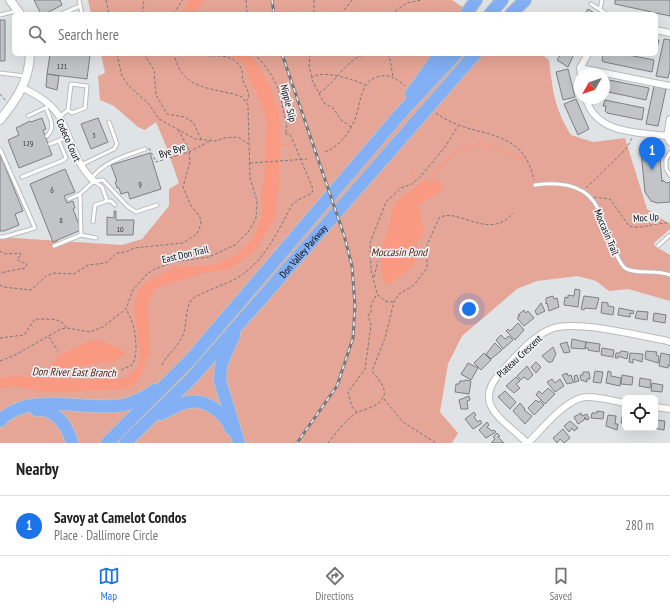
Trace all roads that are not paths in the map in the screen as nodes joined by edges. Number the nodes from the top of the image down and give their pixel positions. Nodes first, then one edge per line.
1 (79, 0) edge
2 (476, 0) edge
3 (502, 0) edge
4 (525, 0) edge
5 (602, 0) edge
6 (12, 1) edge
7 (591, 4) dead end
8 (80, 6) junction
9 (600, 8) junction
10 (0, 11) edge
11 (19, 12) edge
12 (66, 12) edge
13 (82, 12) edge
14 (467, 12) edge
15 (492, 12) edge
16 (514, 12) edge
17 (605, 12) edge
18 (12, 13) edge
19 (2, 15) edge
20 (658, 30) edge
21 (670, 33) edge
22 (30, 56) edge
23 (439, 56) edge
24 (454, 56) edge
25 (473, 56) edge
26 (587, 56) edge
27 (581, 68) edge
28 (0, 73) edge
29 (610, 76) edge
30 (27, 77) junction
31 (670, 86) edge
32 (23, 88) junction
33 (589, 104) edge
34 (48, 107) junction
35 (68, 110) junction
36 (401, 113) junction
37 (28, 116) dead end
38 (59, 117) junction
39 (670, 119) edge
40 (0, 120) edge
41 (109, 122) dead end
42 (47, 136) dead end
43 (68, 137) junction
44 (668, 139) edge
45 (59, 141) junction
46 (50, 144) dead end
47 (0, 149) edge
48 (146, 149) road end
49 (670, 153) edge
50 (80, 165) junction
51 (670, 175) edge
52 (22, 177) dead end
53 (92, 180) junction
54 (535, 185) road end
55 (80, 194) junction
56 (69, 199) dead end
57 (107, 201) junction
58 (115, 205) dead end
59 (157, 205) dead end
60 (93, 222) dead end
61 (81, 235) junction
62 (670, 235) edge
63 (0, 237) edge
64 (96, 238) dead end
65 (54, 246) dead end
66 (658, 246) dead end
67 (670, 275) edge
68 (239, 325) junction
69 (670, 342) edge
70 (171, 379) junction
71 (622, 402) edge
72 (658, 407) edge
73 (670, 409) edge
74 (0, 421) edge
75 (148, 422) junction
76 (0, 427) edge
77 (72, 443) edge
78 (107, 443) edge
79 (126, 443) edge
80 (234, 443) edge
81 (238, 443) edge
82 (528, 443) edge

1 - 8 lane
2 - 14 highway
3 - 15 highway
4 - 16 highway
5 - 9 lane
6 - 11 street
7 - 9 lane
8 - 12 lane
8 - 13 lane
9 - 17 lane
10 - 19 lane
18 - 19 lane
20 - 21 street
22 - 30 street
23 - 36 highway
24 - 36 highway, Don Valley Parkway
25 - 68 highway, Don Valley Parkway
26 - 27 street
28 - 30 lane
29 - 31 street
30 - 32 street
32 - 34 street, Codeco Court
32 - 40 street
33 - 44 street
34 - 37 lane
34 - 38 street, Codeco Court
34 - 42 lane
35 - 35 lane
35 - 38 lane
36 - 70 highway, Don Valley Parkway
38 - 43 street, Codeco Court
39 - 44 street
41 - 50 lane
43 - 45 lane
43 - 50 street, Codeco Court
45 - 46 lane
45 - 52 lane
47 - 63 lane
48 - 53 lane
49 - 51 lane
50 - 53 street, Codeco Court
53 - 55 lane
53 - 57 lane
53 - 59 lane
54 - 67 lane, Moccasin Trail
55 - 56 lane
55 - 61 lane
57 - 58 lane
57 - 60 lane
61 - 64 lane
61 - 65 lane
62 - 66 lane
68 - 75 highway, Don Valley Parkway
68 - 81 highway
69 - 82 street, Plateau Crescent
70 - 74 highway
70 - 78 highway, Don Valley Parkway
71 - 82 street, Plateau Crescent
72 - 73 street
75 - 79 highway, Don Valley Parkway
75 - 80 highway
76 - 77 highway

